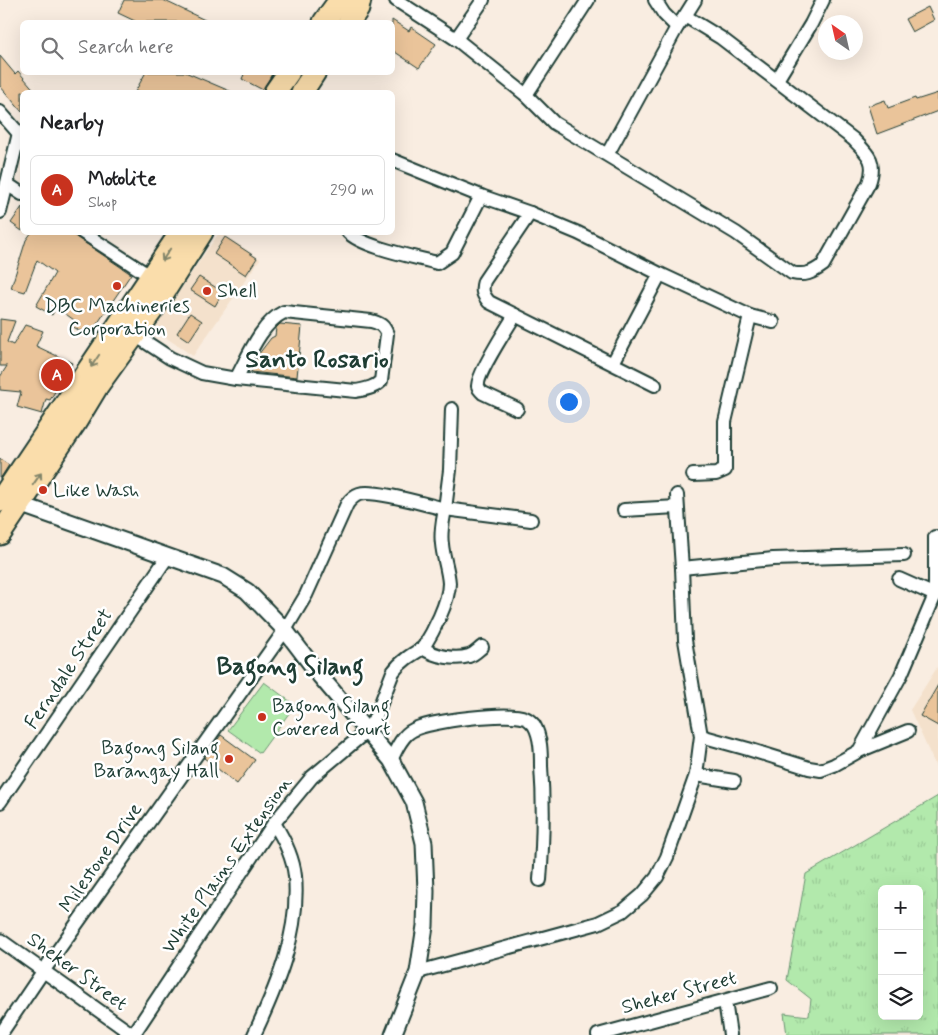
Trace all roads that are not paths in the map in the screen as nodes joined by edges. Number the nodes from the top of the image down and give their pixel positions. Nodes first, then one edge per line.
1 (342, 0) edge
2 (360, 0) edge
3 (396, 0) edge
4 (484, 0) edge
5 (588, 0) edge
6 (655, 0) edge
7 (695, 0) edge
8 (823, 0) edge
9 (325, 20) edge
10 (350, 20) edge
11 (681, 21) junction
12 (456, 39) junction
13 (287, 75) edge
14 (313, 75) edge
15 (776, 80) junction
16 (276, 90) edge
17 (303, 90) edge
18 (526, 95) junction
19 (0, 112) edge
20 (20, 134) edge
21 (20, 138) edge
22 (607, 155) junction
23 (395, 161) edge
24 (7, 184) junction
25 (20, 193) edge
26 (481, 196) junction
27 (0, 212) edge
28 (530, 213) junction
29 (87, 235) edge
30 (180, 235) edge
31 (199, 235) edge
32 (350, 235) edge
33 (660, 274) junction
34 (159, 282) junction
35 (515, 315) junction
36 (750, 316) junction
37 (772, 322) dead end
38 (135, 335) junction
39 (613, 363) junction
40 (236, 379) junction
41 (655, 385) dead end
42 (452, 408) dead end
43 (518, 409) dead end
44 (693, 475) dead end
45 (5, 499) edge
46 (445, 509) junction
47 (624, 510) dead end
48 (531, 520) dead end
49 (0, 534) edge
50 (935, 537) dead end
51 (904, 555) dead end
52 (168, 556) junction
53 (682, 568) junction
54 (899, 579) dead end
55 (937, 595) edge
56 (286, 630) junction
57 (482, 647) dead end
58 (423, 648) junction
59 (367, 731) junction
60 (908, 731) dead end
61 (701, 736) junction
62 (859, 751) junction
63 (391, 760) junction
64 (696, 775) junction
65 (734, 781) dead end
66 (0, 802) edge
67 (274, 823) junction
68 (540, 880) dead end
69 (0, 940) edge
70 (44, 970) junction
71 (418, 972) junction
72 (771, 988) dead end
73 (725, 1001) junction
74 (0, 1035) edge
75 (133, 1035) edge
76 (254, 1035) edge
77 (393, 1035) edge
78 (598, 1035) edge
79 (730, 1035) edge

1 - 9 highway
2 - 10 highway
3 - 12 street
4 - 12 street
5 - 18 street
6 - 11 street
7 - 11 street
8 - 15 street
11 - 15 street
11 - 22 street
12 - 18 street
13 - 16 highway
14 - 17 highway
15 - 22 street
18 - 22 street
19 - 20 street
21 - 24 street
23 - 26 street
24 - 25 street
24 - 27 street
26 - 28 street
26 - 32 street
28 - 33 street
28 - 35 street
29 - 34 street
30 -> 34 highway
31 - 34 highway
33 - 36 street
33 - 39 street
34 - 38 highway
34 -> 45 highway
35 - 39 street
35 - 43 street
36 - 37 street
36 - 44 street
38 - 40 street
45 -> 38 highway
39 - 41 street
40 - 40 street
42 - 46 street
45 - 49 highway
45 - 52 street
46 - 48 street
46 - 56 street, Milestone Drive
46 - 58 street
47 - 53 street
50 - 55 street
51 - 53 street
52 - 56 street
52 - 66 street, Ferndale Street
53 - 61 street
54 - 55 street
55 - 62 street
56 - 59 street
56 - 70 street, Milestone Drive
57 - 58 street
58 - 59 street
59 - 63 street
59 - 67 street, White Plains Extension
60 - 62 street
61 - 62 street
61 - 64 street
63 - 68 street
63 - 71 street
64 - 65 street
64 - 71 street
67 - 75 street, White Plains Extension
67 - 76 street
69 - 70 street, Sheker Street
70 - 74 street, Milestone Drive
70 - 75 street, Sheker Street
71 - 77 street
72 - 73 street, Sheker Street
73 - 78 street, Sheker Street
73 - 79 street

